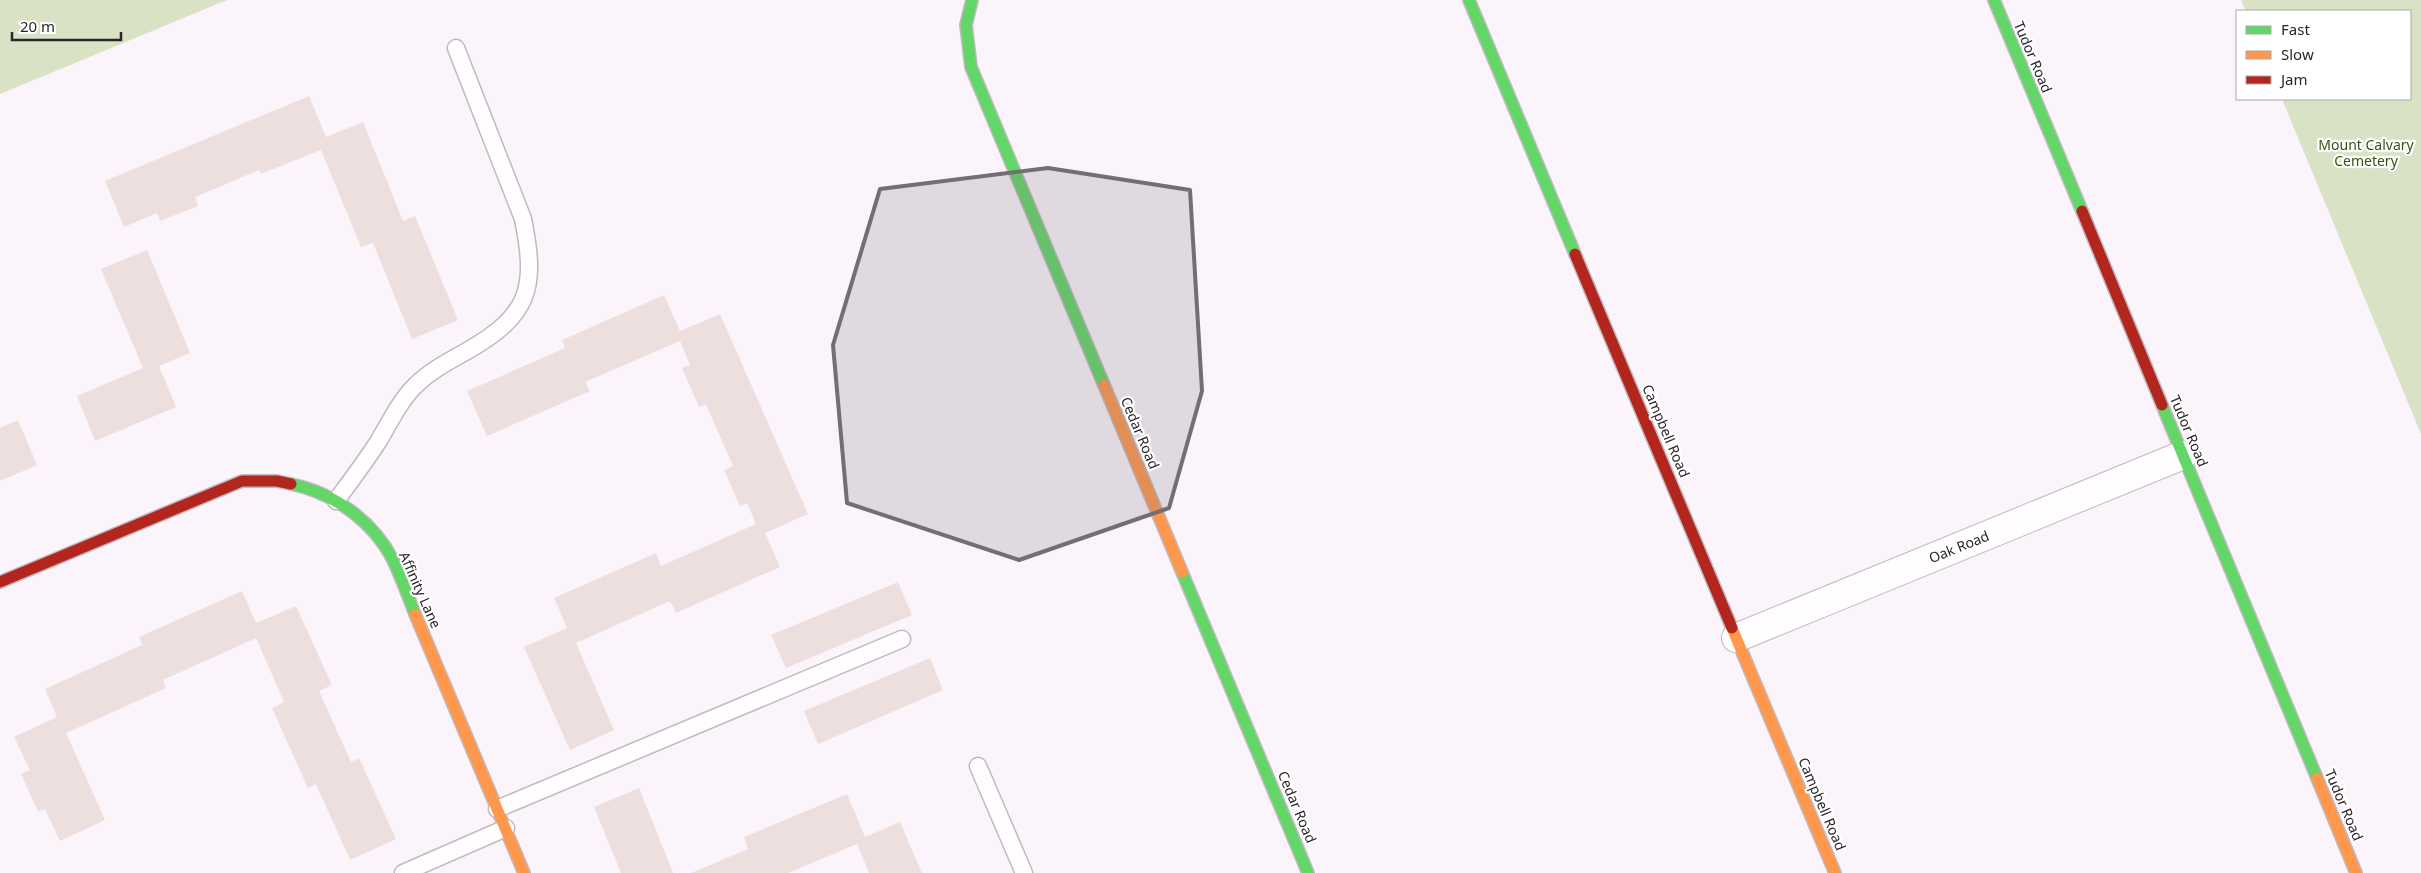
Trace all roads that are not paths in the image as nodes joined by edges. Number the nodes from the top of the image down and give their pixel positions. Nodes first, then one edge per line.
1 (972, 0) edge
2 (1469, 0) edge
3 (1994, 0) edge
4 (456, 48) dead end
5 (2183, 455) junction
6 (336, 501) junction
7 (0, 582) edge
8 (1736, 638) junction
9 (902, 639) dead end
10 (978, 766) dead end
11 (497, 809) junction
12 (506, 828) junction
13 (403, 873) edge
14 (524, 873) edge
15 (1024, 873) edge
16 (1308, 873) edge
17 (1835, 873) edge
18 (2356, 873) edge

1 - 16 street, Cedar Road
2 - 8 street, Campbell Road
3 - 5 street, Tudor Road
4 - 6 lane
5 - 8 street, Oak Road
5 - 18 street, Tudor Road
6 - 7 street, Affinity Lane
6 - 11 street, Affinity Lane
8 - 17 street, Campbell Road
9 - 11 lane
10 - 15 lane
11 - 12 street, Affinity Lane
12 - 13 lane
12 - 14 street, Affinity Lane

